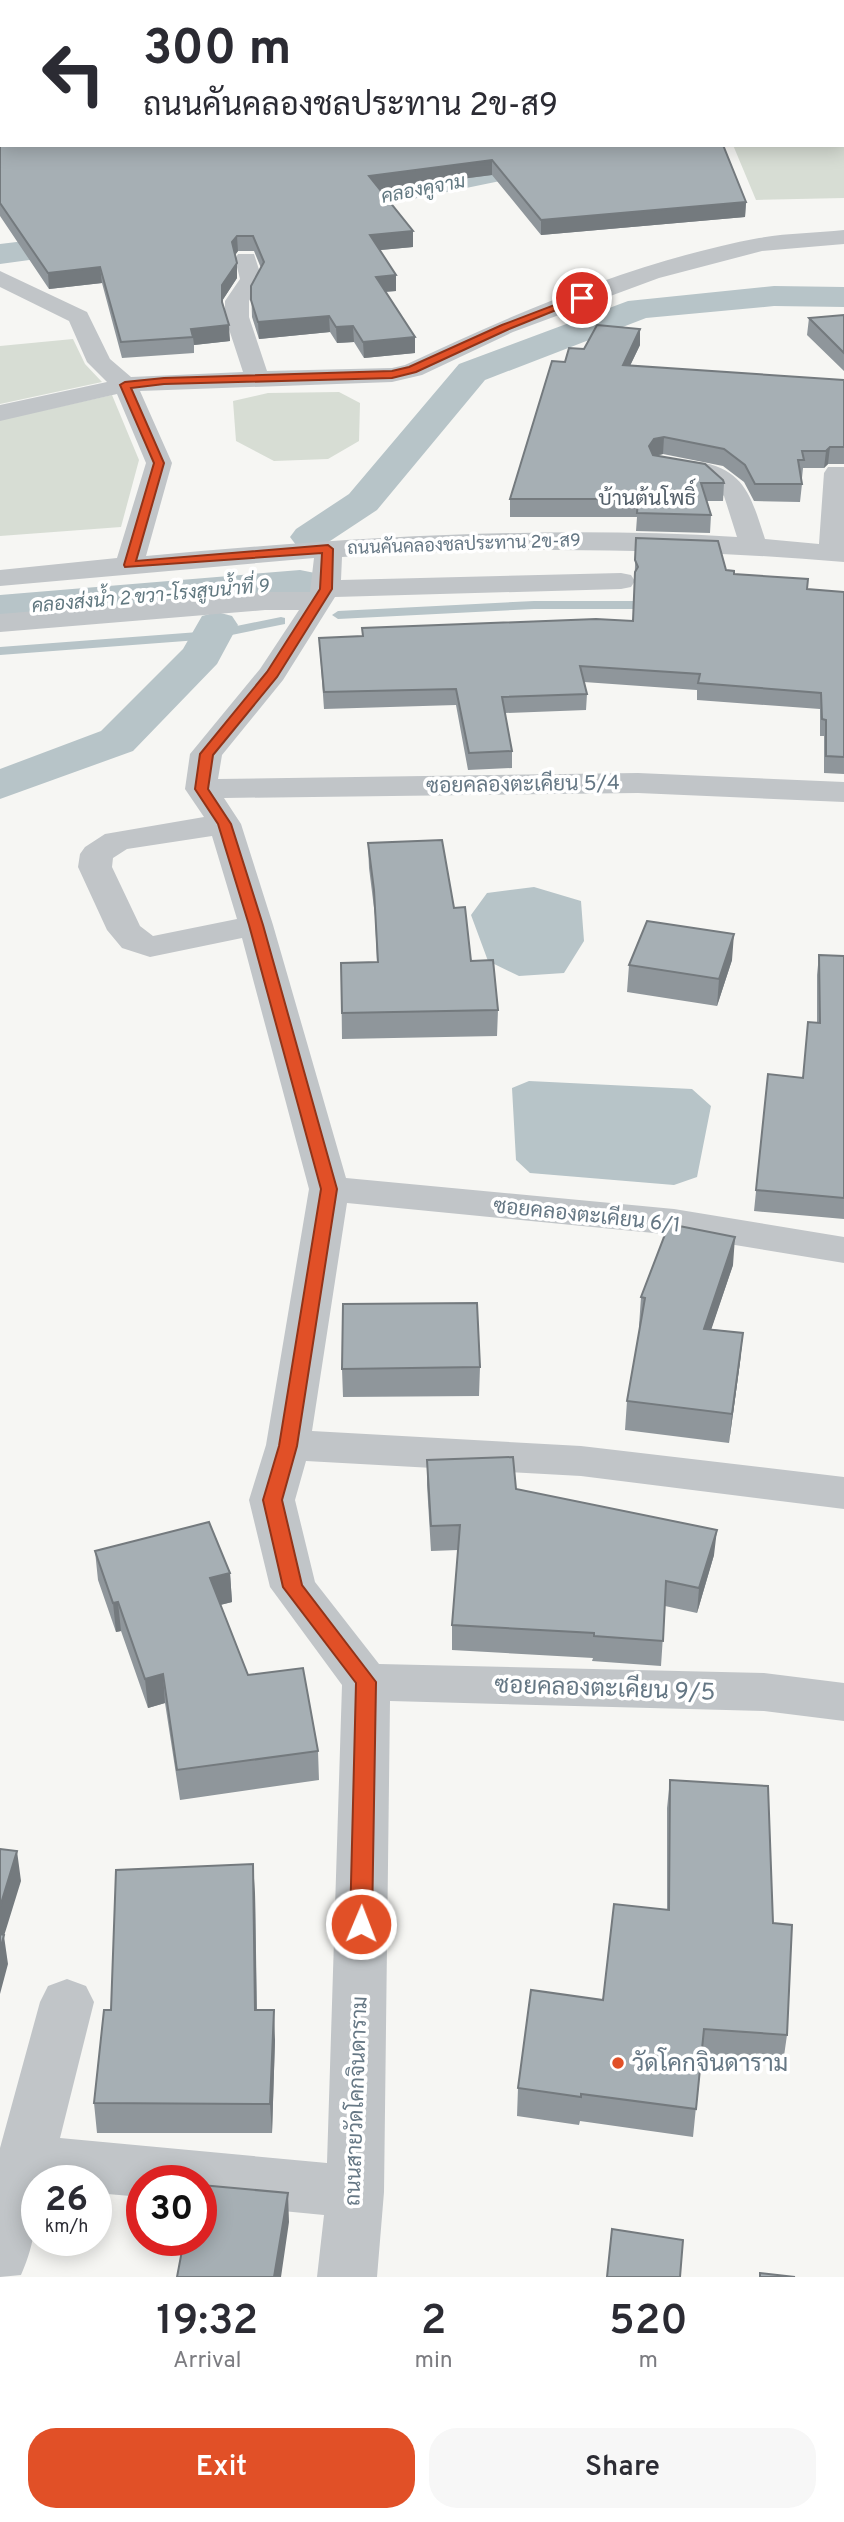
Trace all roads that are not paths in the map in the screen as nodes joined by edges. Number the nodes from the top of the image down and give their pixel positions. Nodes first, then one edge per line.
1 (844, 237) edge
2 (246, 259) dead end
3 (0, 278) edge
4 (257, 377) junction
5 (125, 385) junction
6 (0, 413) edge
7 (663, 465) edge
8 (837, 473) dead end
9 (753, 546) junction
10 (328, 549) junction
11 (838, 553) edge
12 (129, 565) junction
13 (0, 578) edge
14 (621, 581) dead end
15 (322, 595) junction
16 (0, 623) edge
17 (201, 789) junction
18 (844, 792) edge
19 (225, 824) junction
20 (256, 925) junction
21 (329, 1189) junction
22 (844, 1250) edge
23 (288, 1446) junction
24 (844, 1493) edge
25 (366, 1682) junction
26 (844, 1702) edge
27 (67, 2002) dead end
28 (25, 2160) junction
29 (355, 2192) junction
30 (0, 2256) edge
31 (347, 2277) edge

1 - 4 street
2 - 4 street
3 - 5 street
4 - 5 street
5 - 6 street
5 - 12 street
7 - 9 street
8 - 11 street
9 - 10 street, ถนนคันคลองชลประทาน 2ข-ส9
9 - 11 street, ถนนคันคลองชลประทาน 2ข-ส9
10 - 12 street, ถนนคันคลองชลประทาน 2ข-ส9
10 - 15 street
12 - 13 street, ถนนคันคลองชลประทาน 2ข-ส9
14 - 15 street
15 - 16 street
15 - 17 street
17 - 18 street, ซอยคลองตะเคียน 5/4
17 - 19 street
19 - 20 street
19 - 20 street
20 - 21 street
21 - 22 street, ซอยคลองตะเคียน 6/1
21 - 23 street
23 - 24 street
23 - 25 street
25 - 26 street, ซอยคลองตะเคียน 9/5
25 - 29 street, ถนนสายวัดโคกจินดาราม
27 - 28 street
28 - 29 street
28 - 30 street
29 - 31 street, ถนนสายวัดโคกจินดาราม

